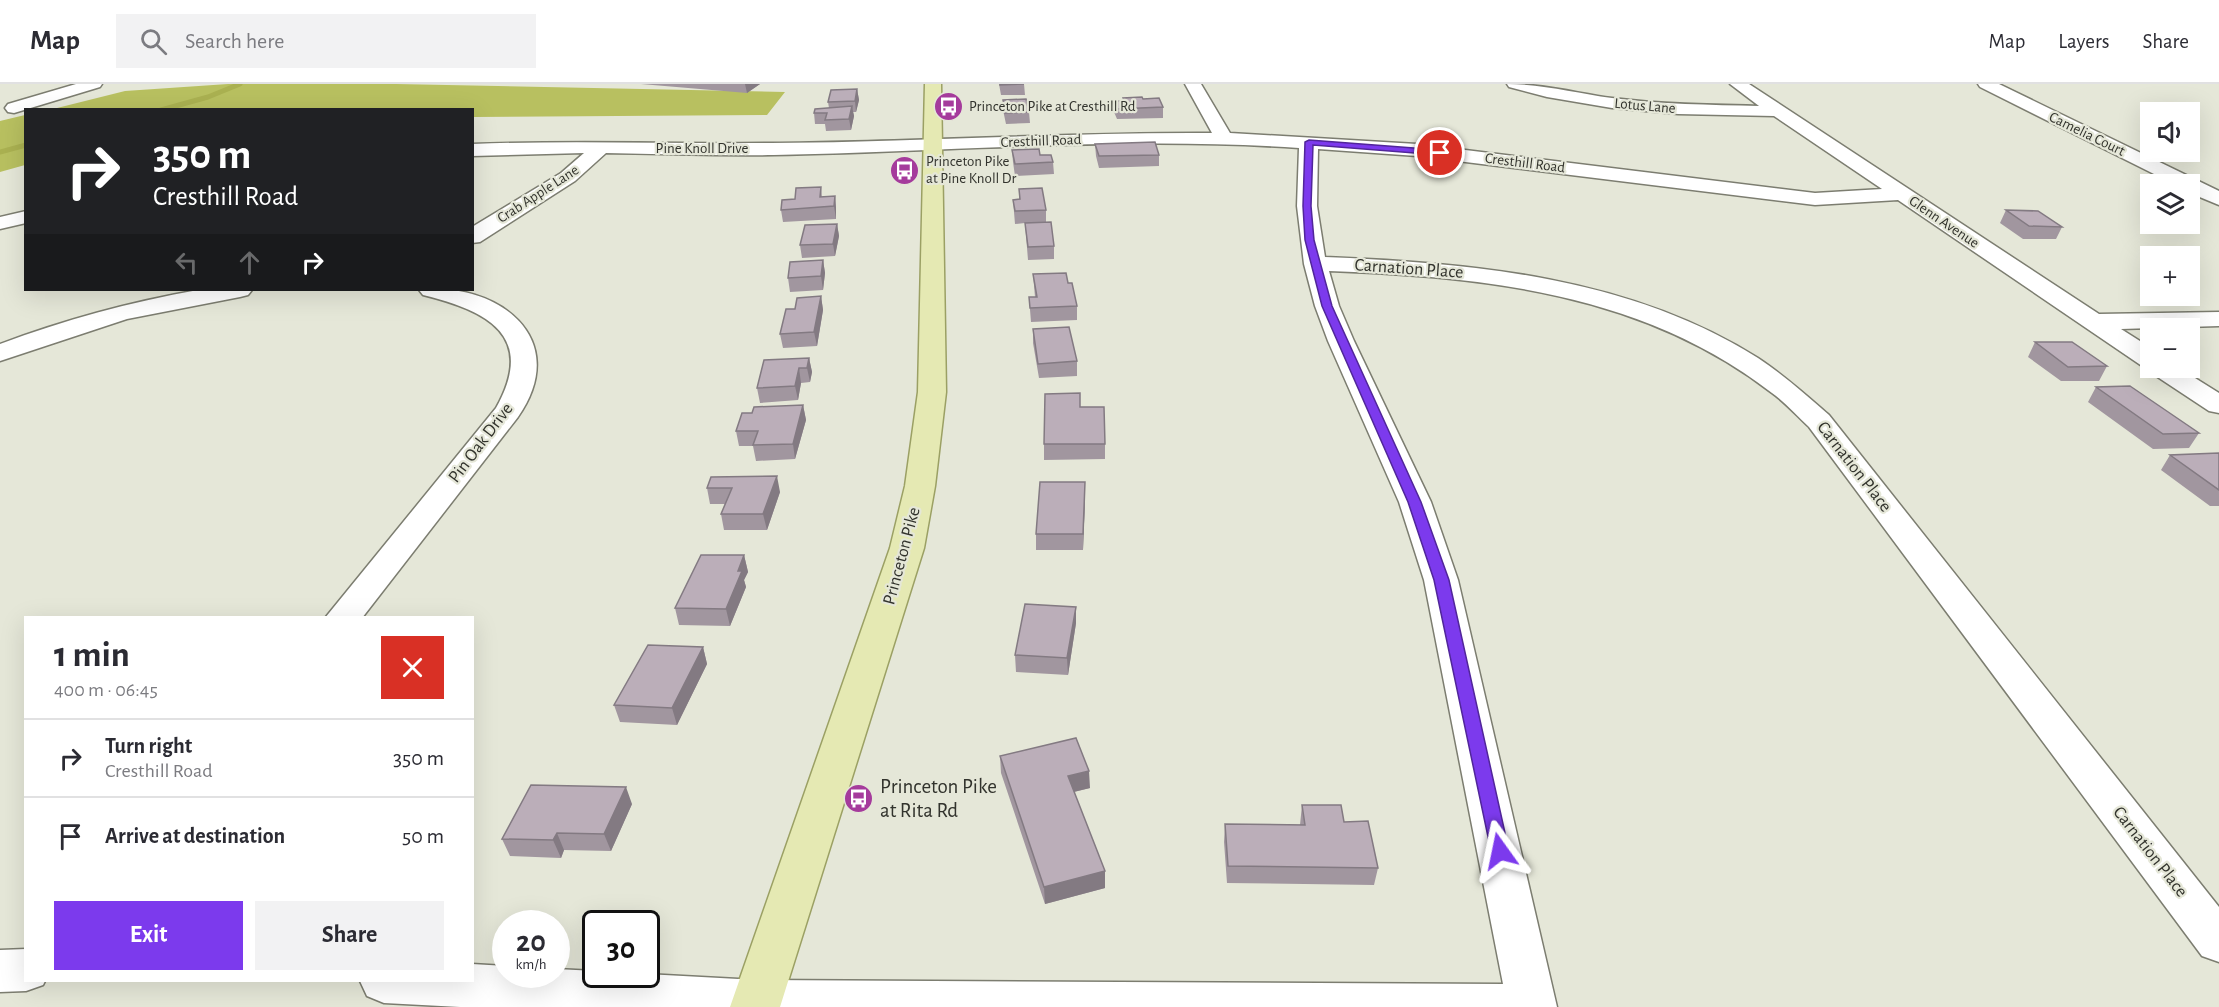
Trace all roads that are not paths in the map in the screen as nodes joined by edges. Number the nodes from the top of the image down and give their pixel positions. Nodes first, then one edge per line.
1 (94, 84) edge
2 (933, 84) edge
3 (1193, 84) edge
4 (1515, 84) edge
5 (1738, 84) edge
6 (1986, 84) edge
7 (13, 110) edge
8 (1777, 111) junction
9 (1224, 139) junction
10 (1309, 142) junction
11 (932, 145) junction
12 (601, 148) junction
13 (474, 150) edge
14 (2168, 174) edge
15 (2200, 190) edge
16 (1902, 194) junction
17 (2219, 199) edge
18 (24, 217) edge
19 (0, 223) edge
20 (474, 236) edge
21 (1314, 264) junction
22 (235, 291) edge
23 (435, 291) edge
24 (2219, 319) edge
25 (2094, 322) junction
26 (0, 353) edge
27 (2140, 353) edge
28 (2177, 378) edge
29 (2219, 405) edge
30 (345, 616) edge
31 (2219, 942) edge
32 (24, 970) edge
33 (0, 971) edge
34 (400, 982) edge
35 (756, 1005) edge
36 (1532, 1007) edge

1 - 7 street
2 - 11 main road, Princeton Pike
3 - 9 street
4 - 8 street, Lotus Lane
5 - 8 street, Glenn Avenue
6 - 14 street, Camelia Court
8 - 16 street, Glenn Avenue
9 - 10 street, Cresthill Road
9 - 11 street, Cresthill Road
10 - 16 street, Cresthill Road
10 - 21 street
11 - 12 street, Pine Knoll Drive
11 - 35 main road, Princeton Pike
12 - 13 street, Pine Knoll Drive
12 - 20 street, Crab Apple Lane
15 - 17 street, Camelia Court
16 - 25 street, Glenn Avenue
18 - 19 street
21 - 31 street, Carnation Place
21 - 36 street
22 - 26 street
23 - 30 street, Pin Oak Drive
24 - 25 street
25 - 27 street, Glenn Avenue
28 - 29 street
32 - 33 street
34 - 35 street
35 - 36 street

